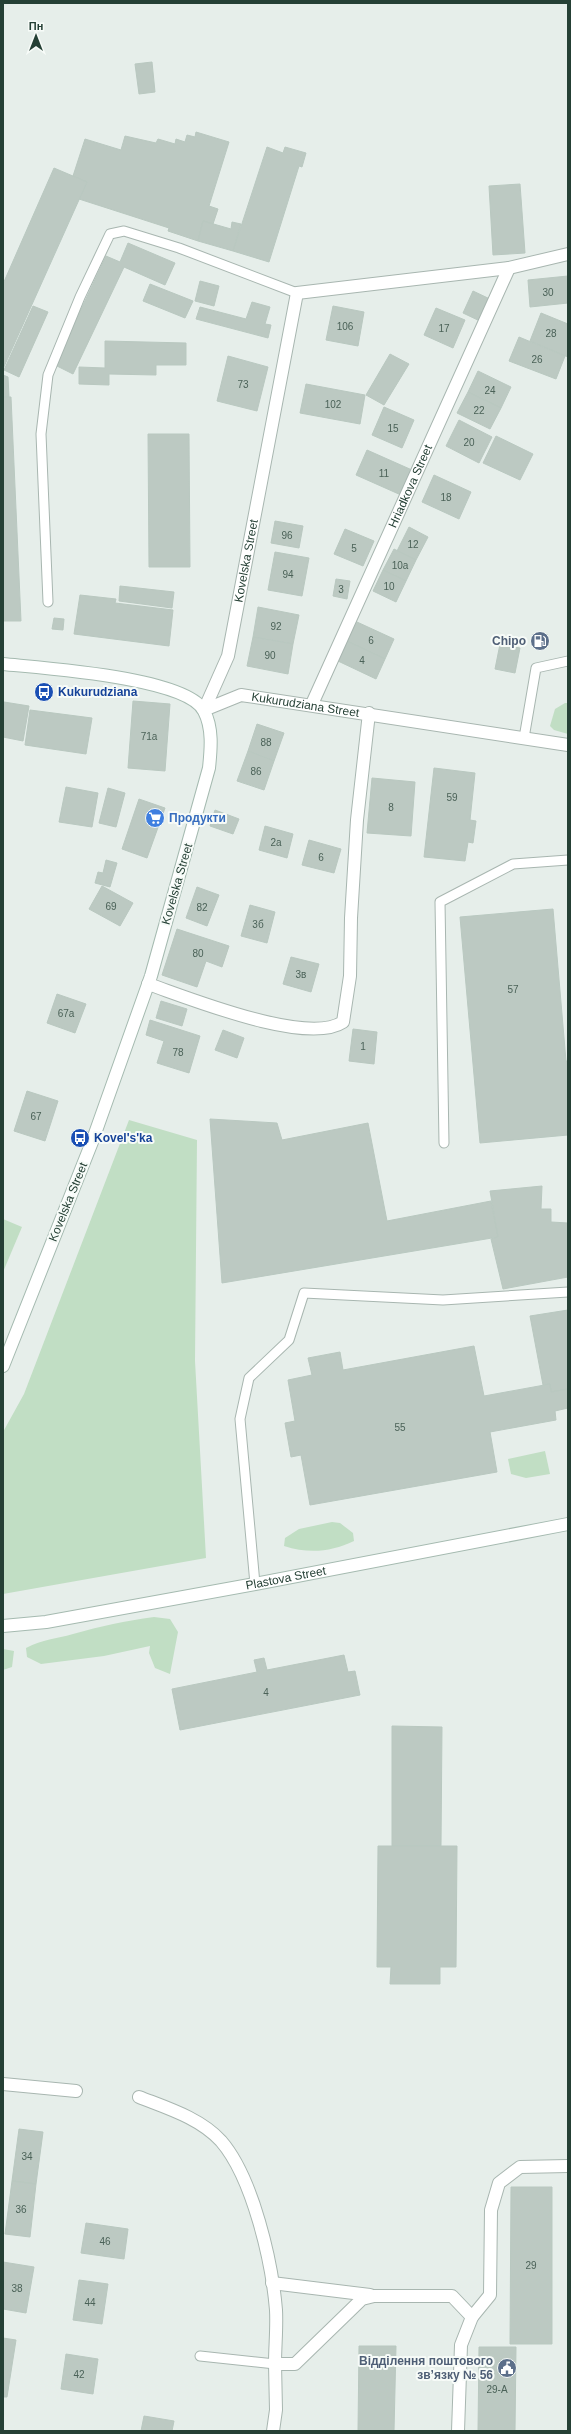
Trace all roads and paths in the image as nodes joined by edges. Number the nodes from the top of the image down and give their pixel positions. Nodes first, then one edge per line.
1 (568, 254) edge
2 (509, 268) junction
3 (297, 292) junction
4 (48, 602) dead end
5 (568, 661) edge
6 (3, 664) edge
7 (312, 704) junction
8 (204, 710) junction
9 (368, 713) junction
10 (524, 738) junction
11 (568, 744) edge
12 (568, 860) edge
13 (148, 984) junction
14 (444, 1143) dead end
15 (568, 1292) edge
16 (3, 1366) edge
17 (568, 1524) edge
18 (255, 1584) junction
19 (3, 1626) edge
20 (3, 2084) edge
21 (76, 2091) dead end
22 (139, 2097) dead end
23 (568, 2166) edge
24 (272, 2282) junction
25 (374, 2296) junction
26 (472, 2317) junction
27 (200, 2356) dead end
28 (274, 2364) junction
29 (273, 2431) edge
30 (458, 2431) edge

1 - 2 street
2 - 3 street
2 - 7 street, Hriadkova Street
3 - 4 lane
3 - 8 street, Kovelska Street
5 - 10 lane
6 - 8 street
7 - 8 street, Kukurudziana Street
7 - 9 street, Kukurudziana Street
8 - 13 street, Kovelska Street
9 - 10 street, Kukurudziana Street
9 - 13 street
10 - 11 street, Kukurudziana Street
12 - 14 lane
13 - 16 street, Kovelska Street
15 - 18 lane
17 - 18 street, Plastova Street
18 - 19 street, Plastova Street
20 - 21 street
22 - 24 street
23 - 26 street
24 - 25 street
24 - 28 street
25 - 26 street
25 - 28 street
26 - 30 street
27 - 28 lane
28 - 29 street

